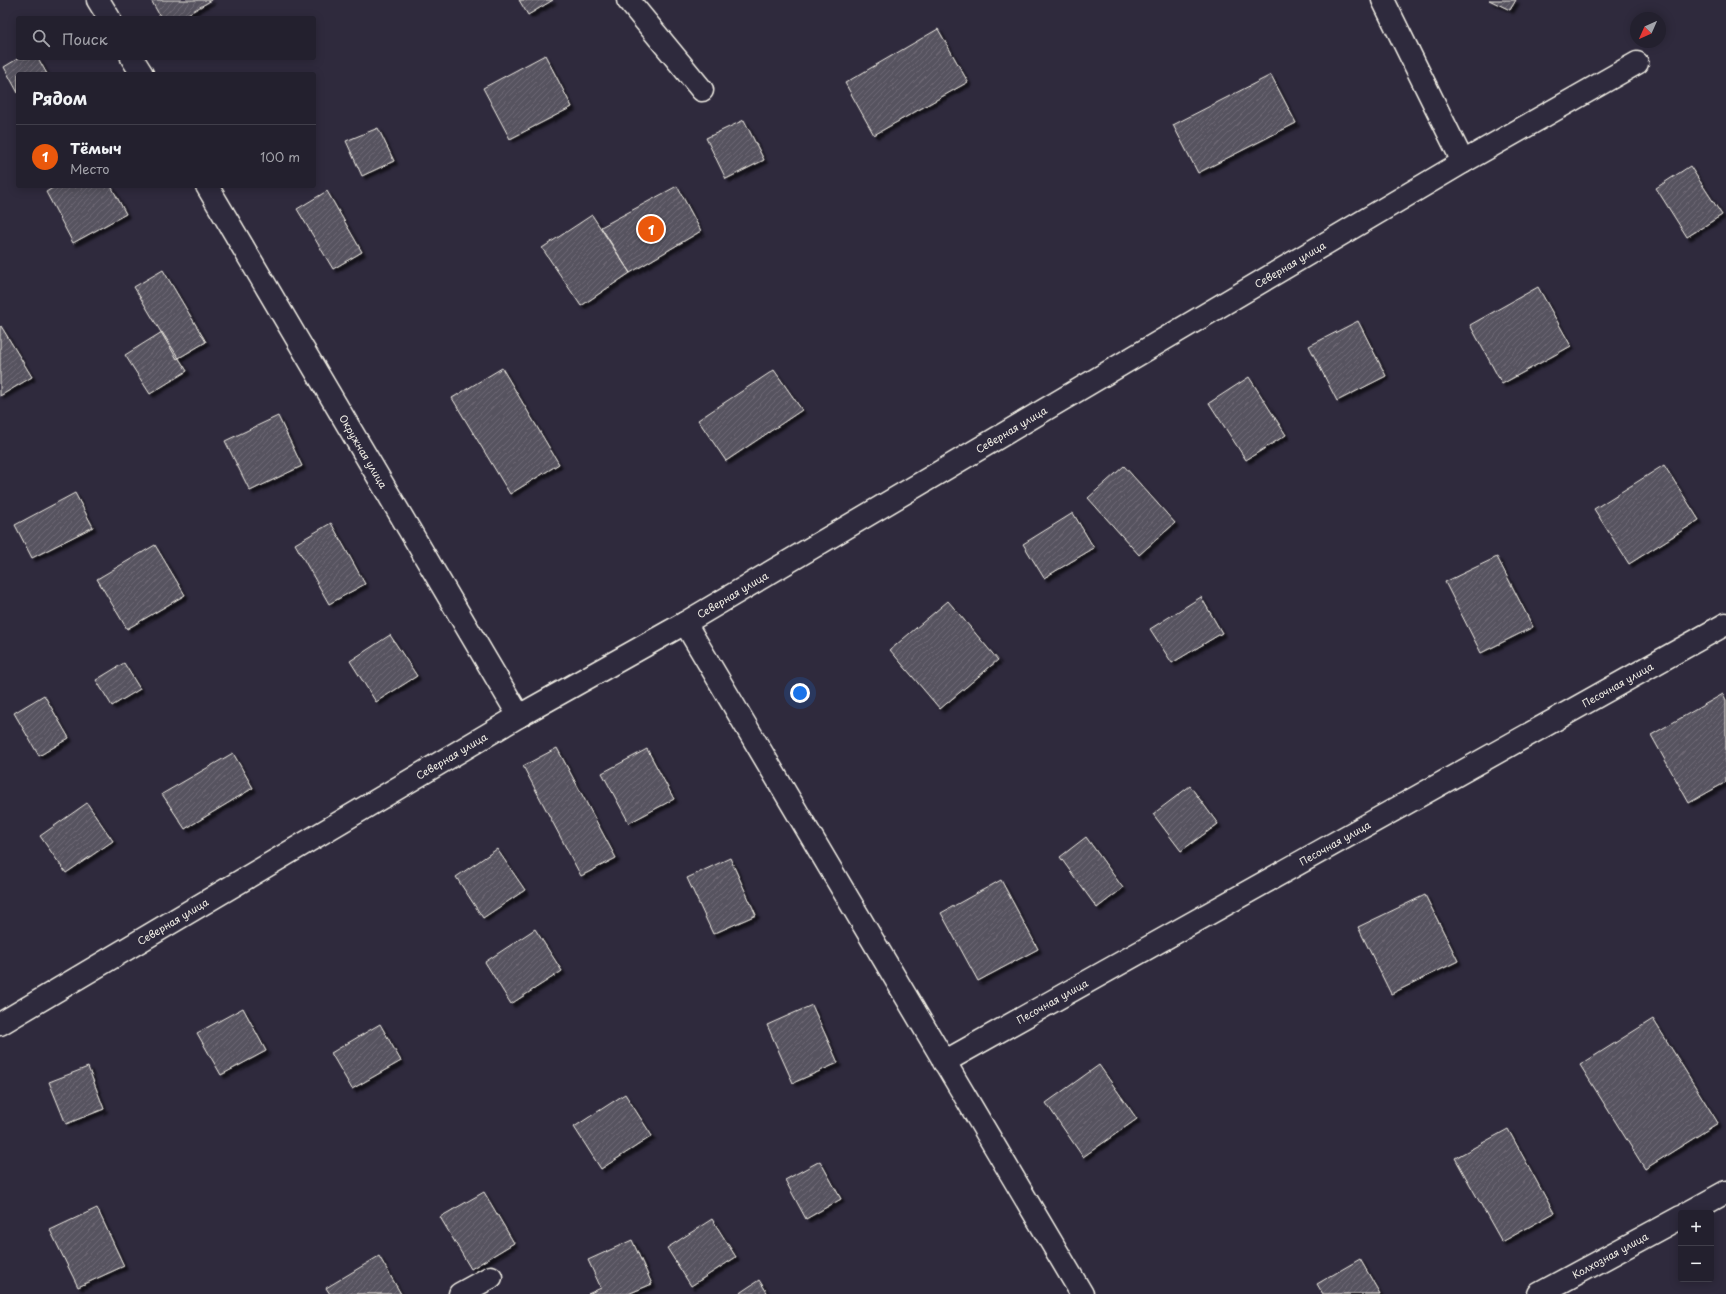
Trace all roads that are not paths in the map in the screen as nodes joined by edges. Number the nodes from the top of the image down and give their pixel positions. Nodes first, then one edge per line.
1 (98, 0) edge
2 (628, 0) edge
3 (1383, 0) edge
4 (108, 16) edge
5 (133, 60) edge
6 (1637, 63) dead end
7 (141, 72) edge
8 (702, 90) dead end
9 (1464, 162) junction
10 (208, 188) edge
11 (685, 623) junction
12 (1726, 624) edge
13 (519, 716) junction
14 (0, 1024) edge
15 (944, 1062) junction
16 (1726, 1192) edge
17 (1693, 1210) edge
18 (1678, 1219) edge
19 (491, 1277) dead end
20 (460, 1294) edge
21 (1082, 1294) edge
22 (1539, 1294) edge

1 - 4 street
2 - 8 street
3 - 9 street
5 - 7 street
6 - 9 street, Северная улица
9 - 11 street, Северная улица
10 - 13 street, Окружная улица
11 - 13 street, Северная улица
11 - 15 street
12 - 15 street, Песочная улица
13 - 14 street, Северная улица
15 - 21 street
16 - 17 street
18 - 22 street, Колхозная улица
19 - 20 street

